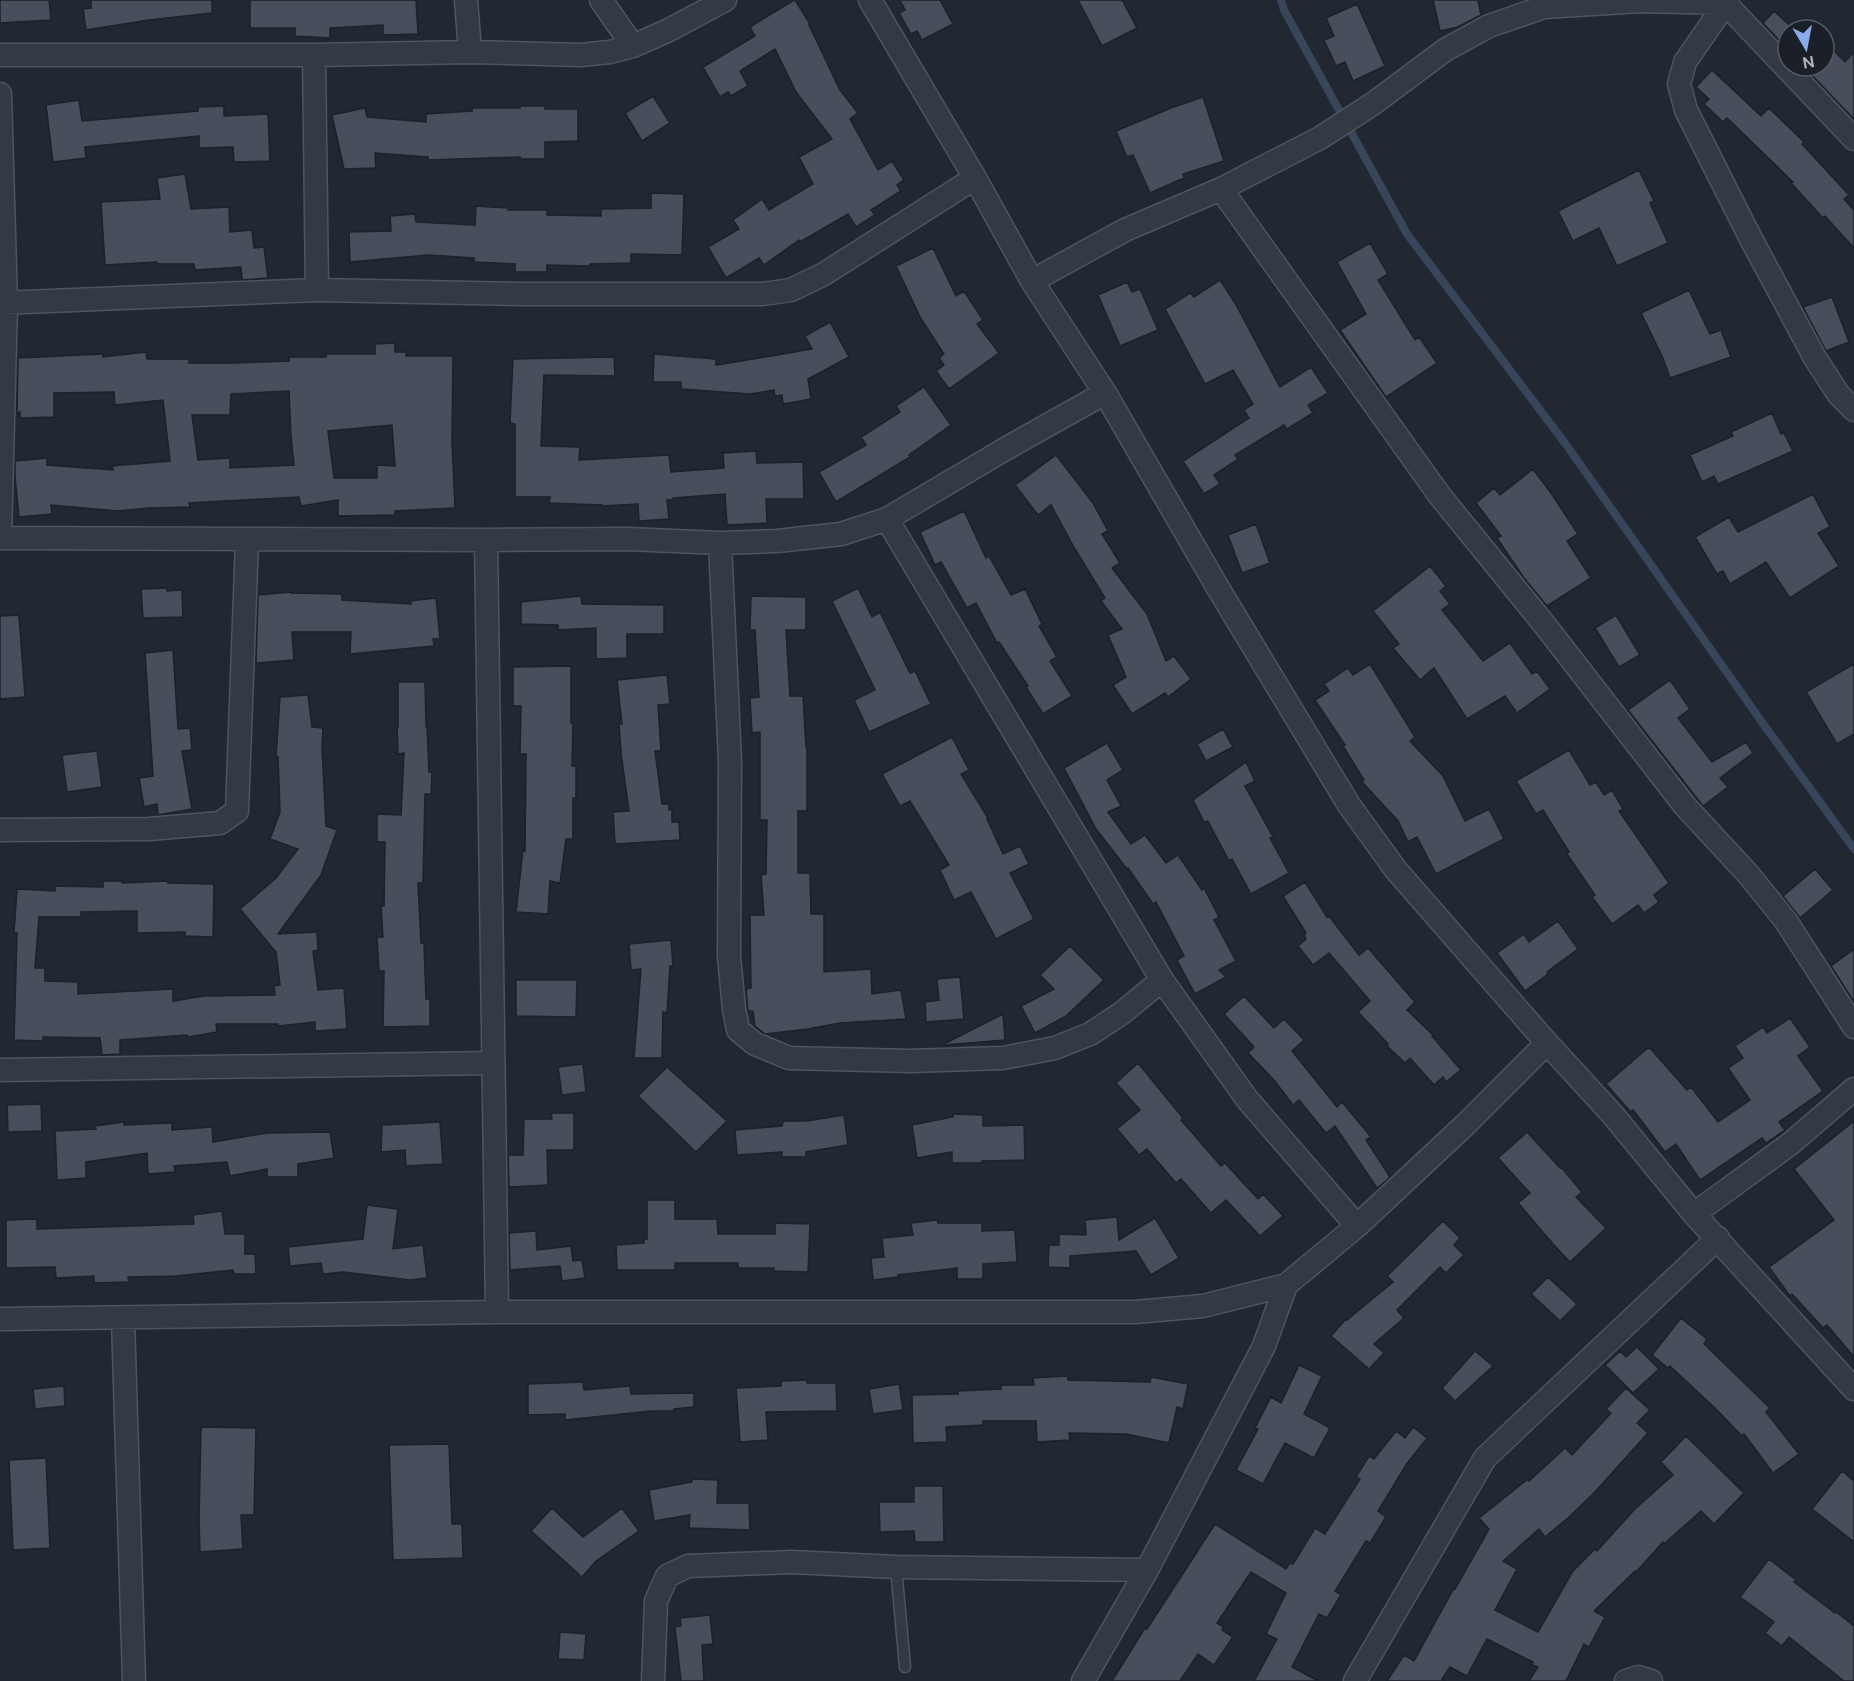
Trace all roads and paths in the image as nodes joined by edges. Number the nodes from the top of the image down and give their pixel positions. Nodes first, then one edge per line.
1 (466, 0) edge
2 (601, 0) edge
3 (725, 0) edge
4 (870, 0) edge
5 (1726, 1) edge
6 (1543, 4) edge
7 (633, 46) junction
8 (470, 52) junction
9 (314, 55) junction
10 (0, 56) edge
11 (0, 94) edge
12 (1854, 139) edge
13 (975, 178) junction
14 (1221, 189) junction
15 (1032, 281) junction
16 (317, 290) junction
17 (3, 303) edge
18 (1105, 393) junction
19 (1854, 410) edge
20 (887, 519) junction
21 (1, 538) edge
22 (247, 540) junction
23 (486, 540) junction
24 (720, 543) junction
25 (0, 830) edge
26 (1162, 980) junction
27 (1854, 1027) edge
28 (1547, 1043) junction
29 (493, 1063) junction
30 (0, 1070) edge
31 (1854, 1089) edge
32 (1694, 1214) junction
33 (1358, 1226) junction
34 (1718, 1238) junction
35 (1286, 1285) junction
36 (497, 1311) junction
37 (0, 1319) edge
38 (123, 1319) junction
39 (1854, 1389) edge
40 (896, 1568) junction
41 (1147, 1570) junction
42 (905, 1667) dead end
43 (134, 1681) edge
44 (652, 1681) edge
45 (1083, 1681) edge
46 (1355, 1681) edge
47 (1626, 1681) edge
48 (1651, 1681) edge

1 - 8 street
2 - 7 street
3 - 7 street
4 - 13 street
5 - 6 street
5 - 12 street
5 - 19 street
6 - 14 street
7 - 8 street
8 - 9 street
9 - 10 street
9 - 16 street
11 - 17 street
13 - 15 street
13 - 16 street
14 - 15 street
14 - 27 street
15 - 18 street
16 - 17 street
17 - 21 street
18 - 20 street
18 - 28 street
20 - 24 street
20 - 26 street
21 - 22 street
22 - 23 street
22 - 25 street
23 - 24 street
23 - 29 street
24 - 26 street
26 - 33 street
28 - 32 street
28 - 33 street
29 - 30 street
29 - 36 street
31 - 32 street
32 - 34 street
33 - 35 street
34 - 39 street
34 - 46 street
35 - 36 street
35 - 41 street
36 - 38 street
37 - 38 street
38 - 43 street
40 - 41 street
40 - 42 lane
40 - 44 street
41 - 45 street
47 - 48 street

